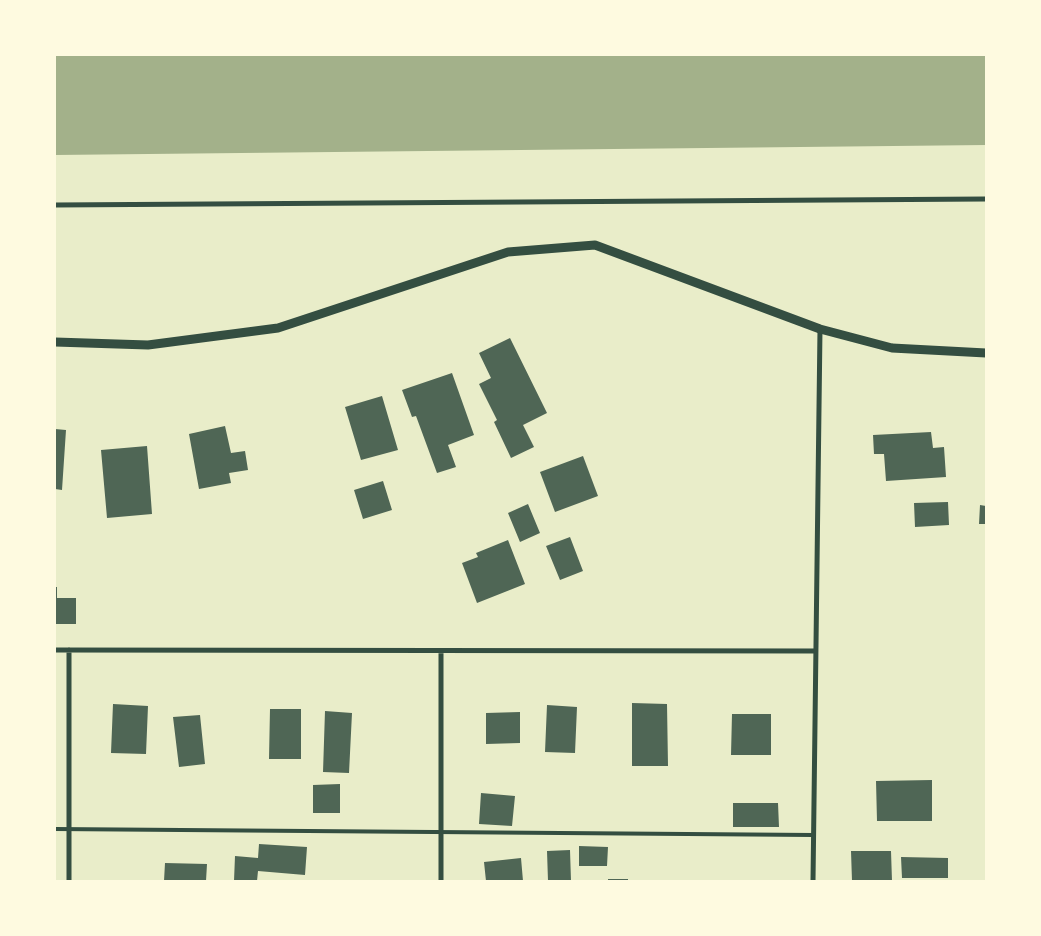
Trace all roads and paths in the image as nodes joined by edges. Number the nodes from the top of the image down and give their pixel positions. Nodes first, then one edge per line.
1 (986, 199) edge
2 (55, 205) edge
3 (820, 329) junction
4 (55, 342) edge
5 (986, 353) edge
6 (55, 650) edge
7 (69, 650) junction
8 (441, 651) junction
9 (815, 651) junction
10 (55, 829) edge
11 (69, 829) junction
12 (441, 830) junction
13 (812, 835) junction
14 (69, 881) edge
15 (441, 881) edge
16 (812, 881) edge

1 - 2 street
3 - 4 street
3 - 5 street
3 - 9 street
6 - 7 street
7 - 8 street
7 - 11 street
8 - 9 street
8 - 12 street
9 - 13 street
10 - 11 lane
11 - 12 lane
11 - 14 street
12 - 13 lane
12 - 15 street
13 - 16 street

